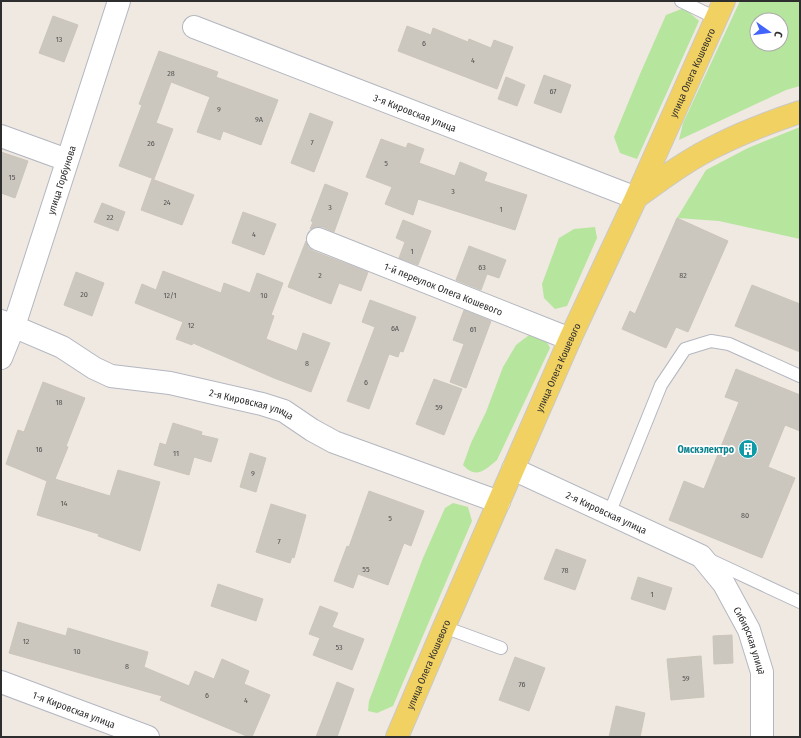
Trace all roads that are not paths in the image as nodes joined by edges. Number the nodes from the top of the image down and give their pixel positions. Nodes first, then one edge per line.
1 (681, 1) edge
2 (112, 3) edge
3 (720, 10) edge
4 (194, 27) dead end
5 (800, 112) edge
6 (1, 136) edge
7 (659, 144) junction
8 (67, 160) junction
9 (683, 165) junction
10 (636, 198) junction
11 (318, 239) dead end
12 (7, 324) edge
13 (570, 339) junction
14 (1, 358) edge
15 (800, 376) edge
16 (513, 469) junction
17 (499, 502) junction
18 (609, 514) junction
19 (701, 556) junction
20 (800, 602) edge
21 (444, 626) junction
22 (501, 648) dead end
23 (1, 682) edge
24 (148, 737) edge
25 (397, 737) edge
26 (762, 737) edge

1 - 3 lane
2 - 8 street, улица Горбунова
3 - 7 main road, улица Олега Кошевого
4 - 10 street, 3-я Кировская улица
5 - 9 main road
6 - 8 street
7 - 9 main road
7 - 10 main road, улица Олега Кошевого
8 - 12 street, улица Горбунова
9 - 10 main road
10 - 13 main road, улица Олега Кошевого
11 - 13 street, 1-й переулок Олега Кошевого
12 - 14 street, улица Горбунова
12 - 17 street, 2-я Кировская улица
13 - 16 main road, улица Олега Кошевого
15 - 18 lane
16 - 17 main road, улица Олега Кошевого
16 - 18 street, 2-я Кировская улица
17 - 21 main road, улица Олега Кошевого
18 - 19 street, 2-я Кировская улица
19 - 20 lane
19 - 26 street, Сибирская улица
21 - 22 lane
21 - 25 main road, улица Олега Кошевого
23 - 24 street, 1-я Кировская улица

